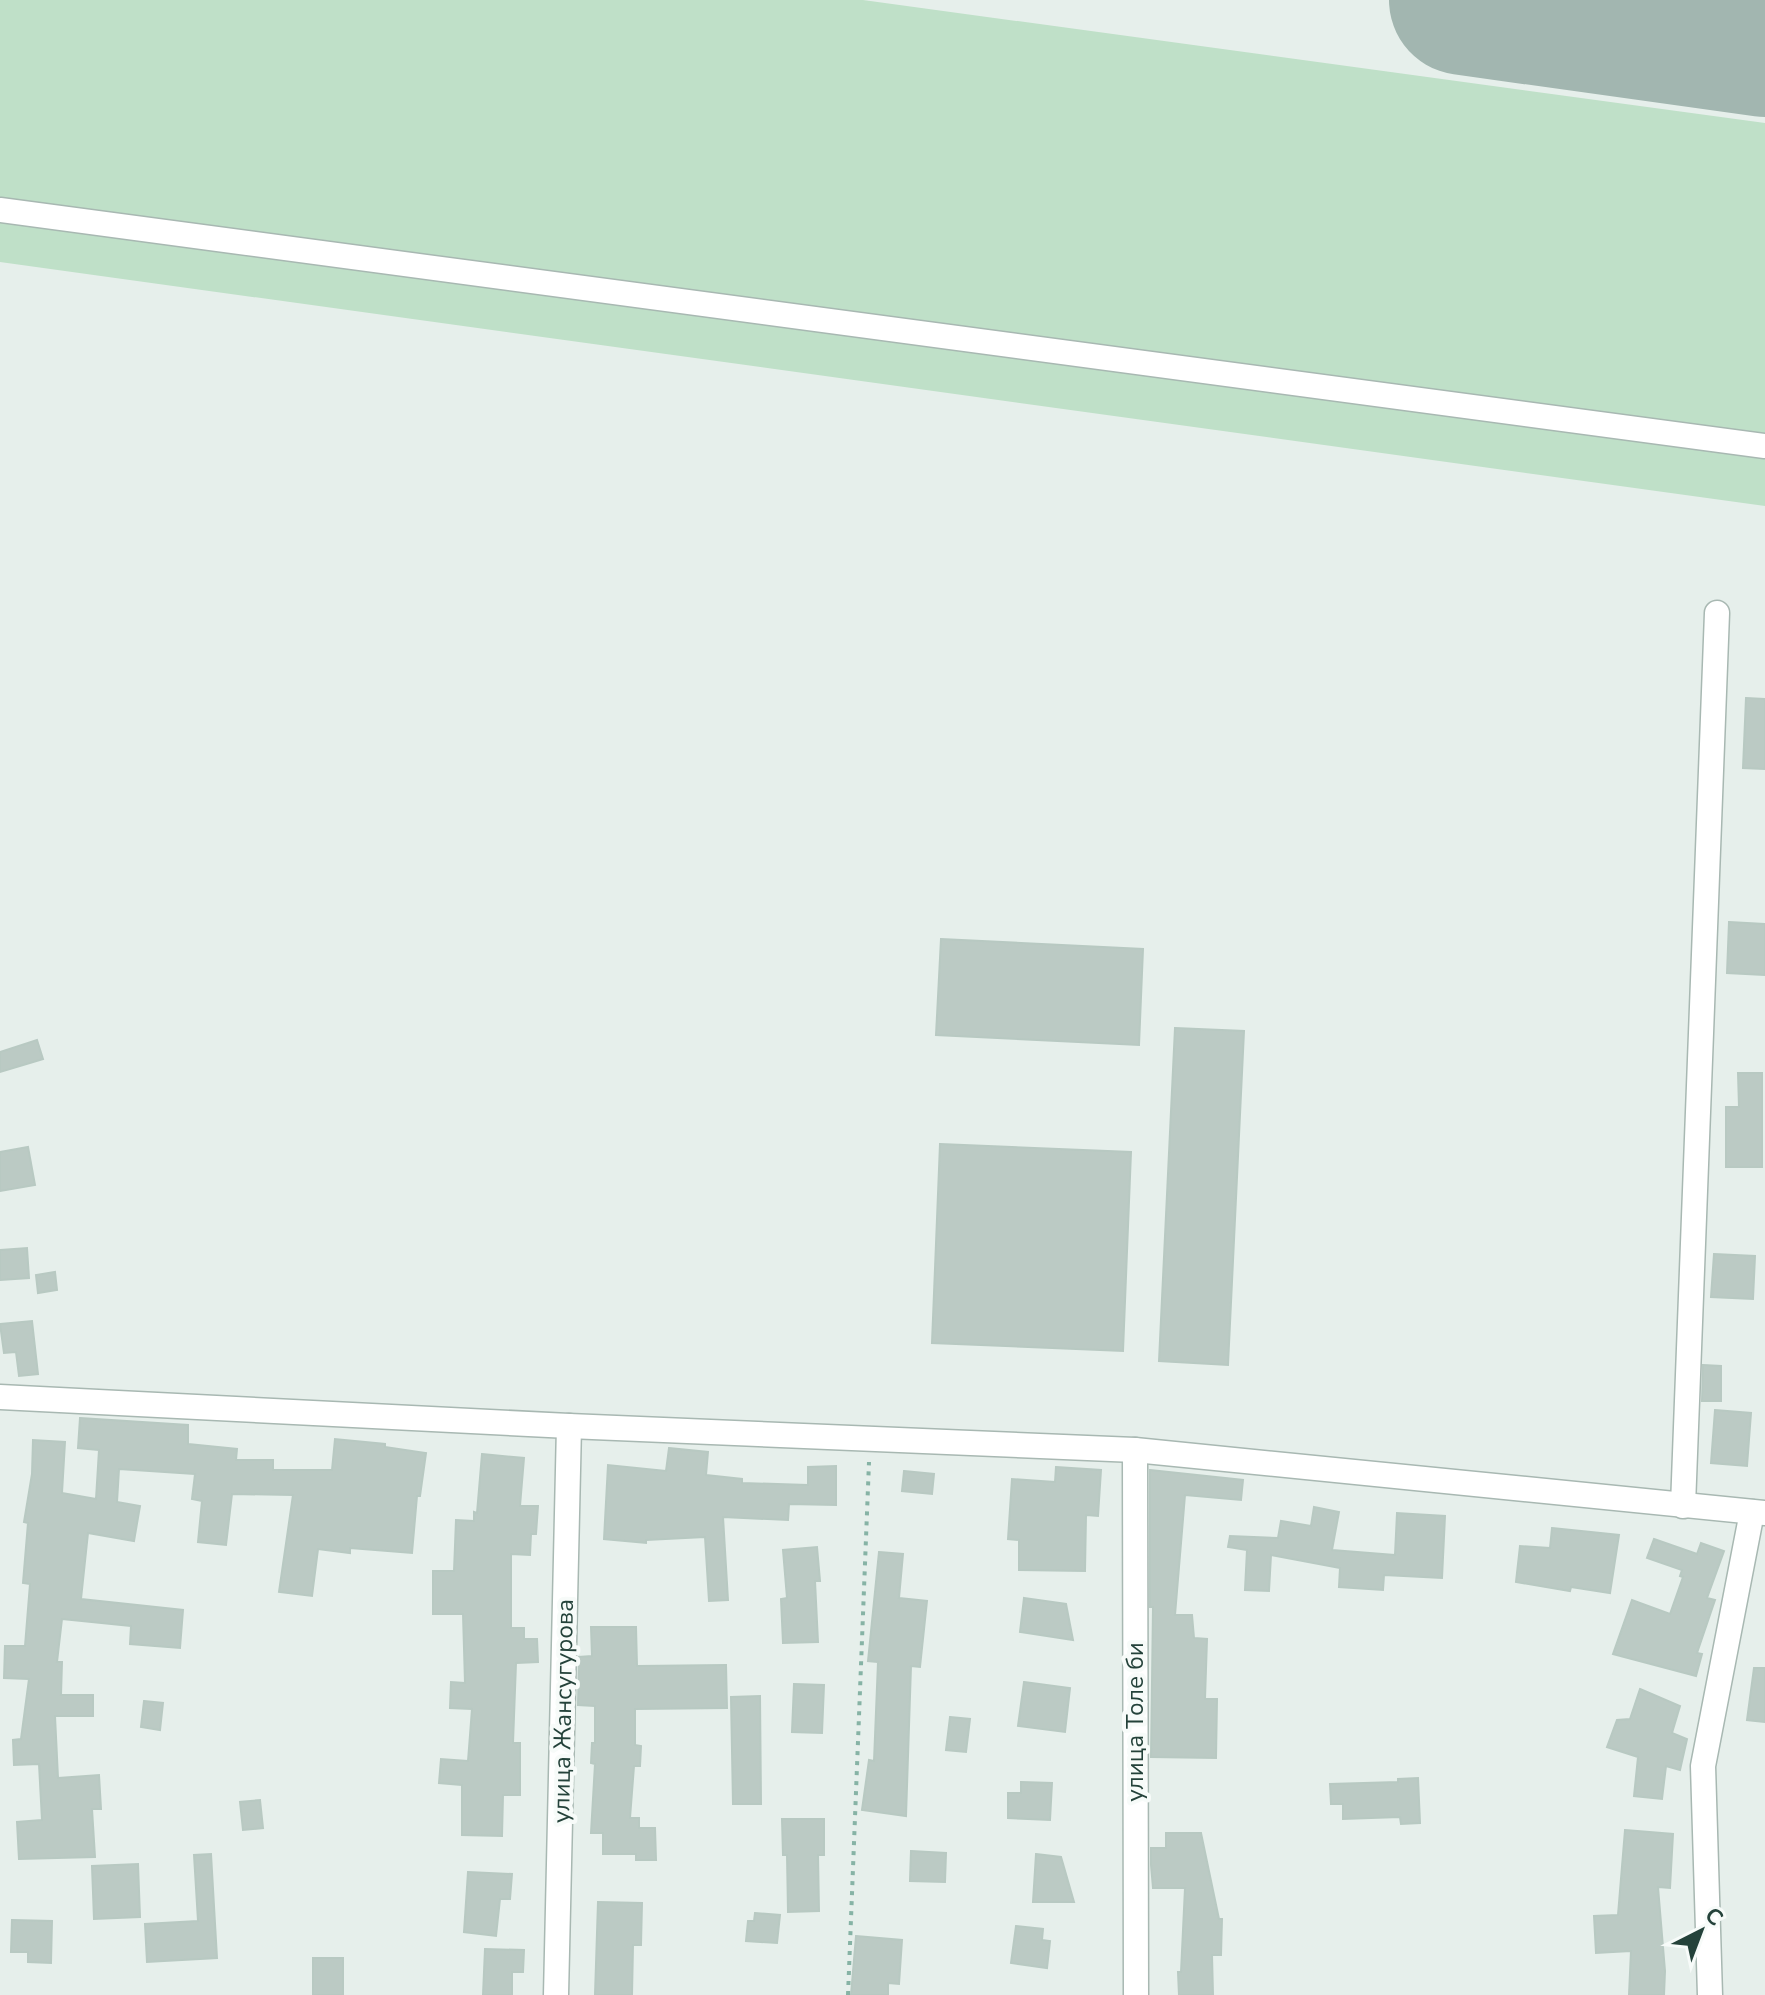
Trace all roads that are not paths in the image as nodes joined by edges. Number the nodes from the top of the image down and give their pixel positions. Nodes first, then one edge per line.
1 (0, 210) edge
2 (1765, 446) edge
3 (1717, 613) dead end
4 (0, 1397) edge
5 (569, 1426) junction
6 (1135, 1450) junction
7 (1683, 1506) junction
8 (1759, 1512) edge
9 (556, 1995) edge
10 (1136, 1995) edge
11 (1710, 1995) edge

1 - 2 street
3 - 7 street
4 - 5 street
5 - 6 street
5 - 9 street, улица Жансугурова
6 - 7 street
6 - 10 street, улица Толе би
7 - 8 street
8 - 11 street

